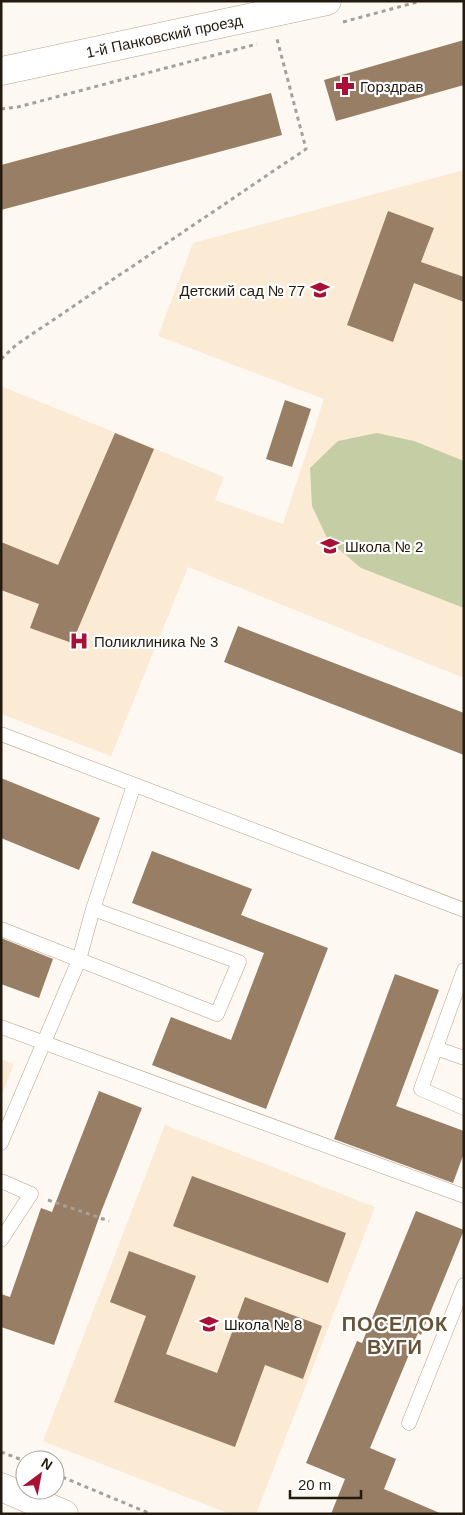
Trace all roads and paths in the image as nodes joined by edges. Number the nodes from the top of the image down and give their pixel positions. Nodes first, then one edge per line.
1 (421, 1) edge
2 (331, 13) edge
3 (268, 42) dead end
4 (258, 44) dead end
5 (1, 71) edge
6 (1, 109) edge
7 (1, 359) edge
8 (1, 734) edge
9 (134, 785) junction
10 (93, 909) junction
11 (464, 910) edge
12 (1, 929) edge
13 (78, 960) junction
14 (464, 970) edge
15 (1, 1027) edge
16 (44, 1042) junction
17 (436, 1048) junction
18 (464, 1058) edge
19 (464, 1108) edge
20 (1, 1142) edge
21 (1, 1181) edge
22 (31, 1194) junction
23 (464, 1196) edge
24 (109, 1222) dead end
25 (1, 1240) edge
26 (464, 1285) edge
27 (409, 1423) dead end
28 (1, 1452) edge
29 (15, 1458) edge
30 (65, 1478) edge
31 (1, 1487) edge
32 (64, 1514) edge
33 (151, 1514) edge

1 - 2 path
2 - 5 street, 1-й Панковский проезд
3 - 7 path
4 - 6 path
8 - 9 lane
9 - 10 lane
9 - 11 lane
10 - 13 lane
10 - 13 lane
12 - 13 lane
13 - 16 lane
14 - 17 lane
15 - 16 lane
16 - 20 lane
16 - 23 lane
17 - 18 lane
17 - 19 lane
21 - 22 lane
22 - 24 path
22 - 25 lane
26 - 27 lane
28 - 29 path
30 - 33 path
31 - 32 street

